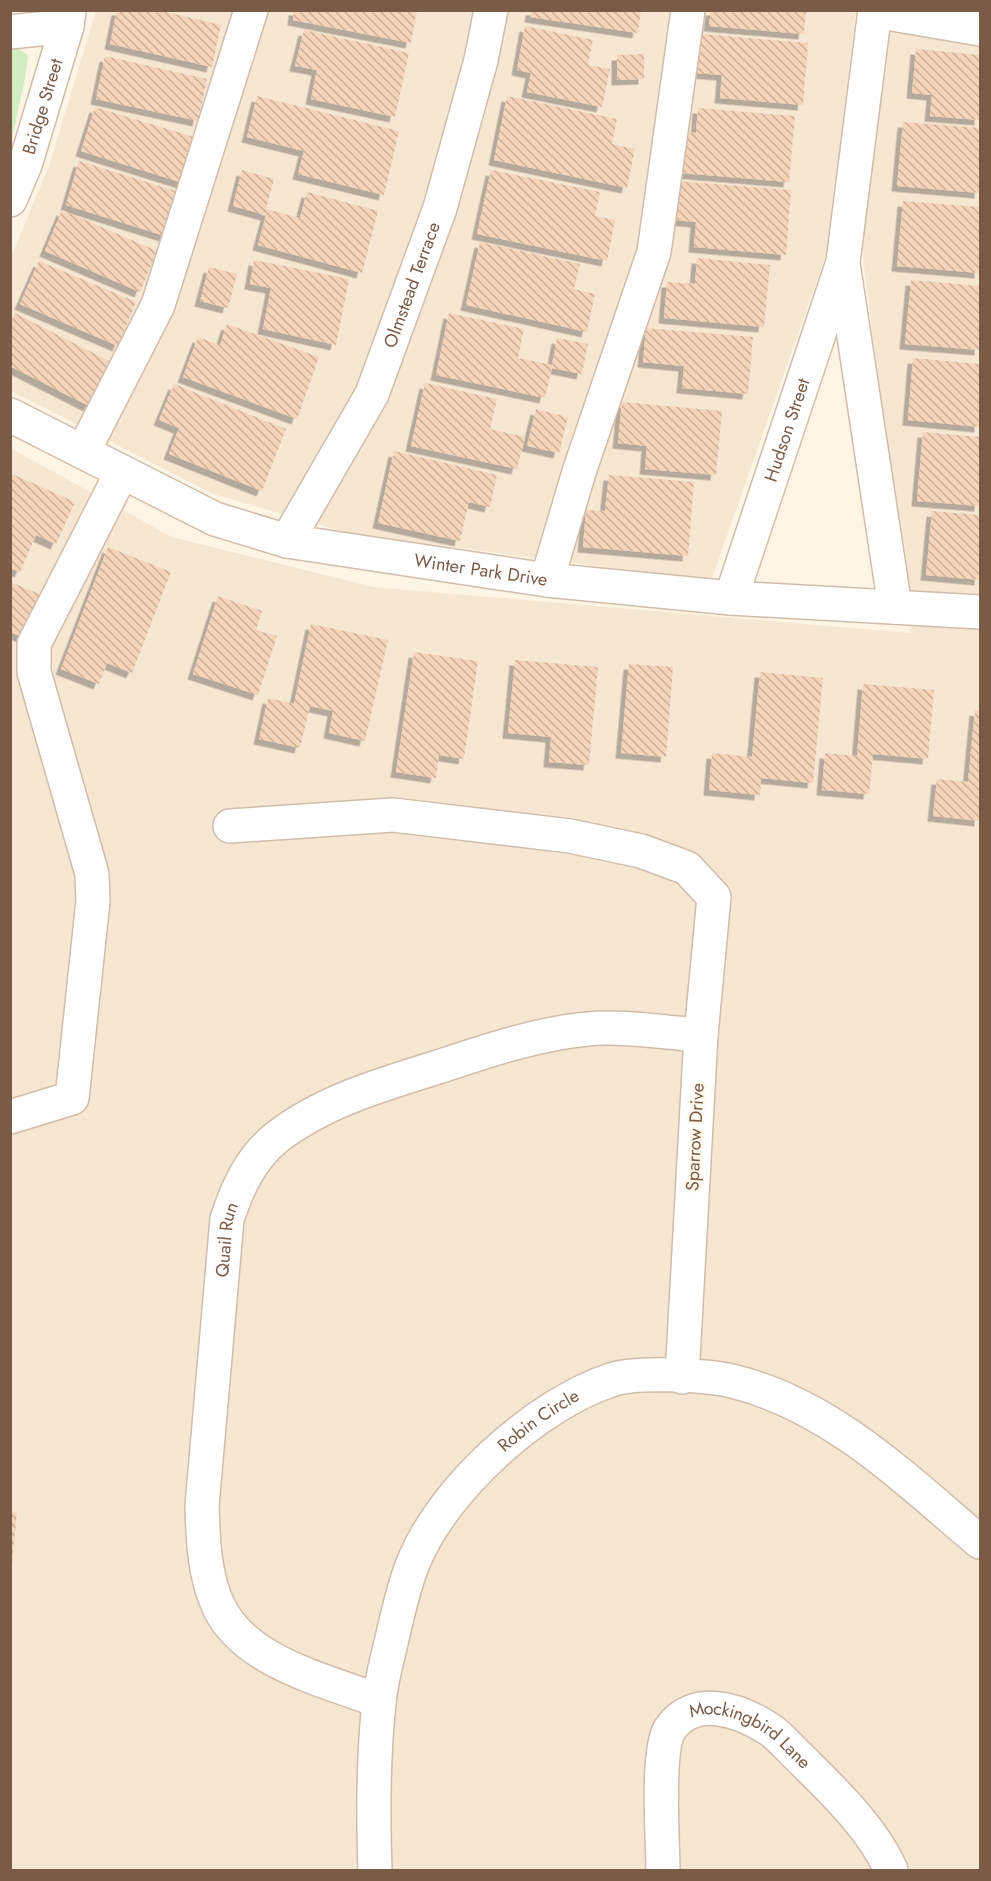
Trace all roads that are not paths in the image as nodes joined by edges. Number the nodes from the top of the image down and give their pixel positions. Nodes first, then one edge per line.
1 (252, 10) edge
2 (491, 10) edge
3 (688, 10) edge
4 (875, 11) edge
5 (68, 18) edge
6 (981, 29) edge
7 (10, 32) edge
8 (10, 200) edge
9 (843, 262) junction
10 (10, 415) edge
11 (83, 452) junction
12 (123, 472) junction
13 (287, 541) junction
14 (547, 580) junction
15 (731, 598) junction
16 (895, 607) junction
17 (981, 612) edge
18 (230, 826) dead end
19 (701, 1035) junction
20 (10, 1117) edge
21 (682, 1377) junction
22 (981, 1542) edge
23 (379, 1701) junction
24 (375, 1870) edge
25 (663, 1870) edge
26 (891, 1870) edge

1 - 11 street
2 - 13 street, Olmstead Terrace
3 - 14 street
4 - 6 street
4 - 9 street, Hudson Street
5 - 7 street
5 - 8 street, Bridge Street
9 - 15 street, Hudson Street
9 - 16 street, Hudson Street
10 - 11 street, Winter Park Drive
11 - 12 street, Winter Park Drive
12 - 13 street, Winter Park Drive
12 - 20 street
13 - 14 street, Winter Park Drive
14 - 15 street, Winter Park Drive
15 - 16 street, Winter Park Drive
16 - 17 street, Winter Park Drive
18 - 19 street, Sparrow Drive
19 - 21 street, Sparrow Drive
19 - 23 street, Quail Run
21 - 22 street, Robin Circle
21 - 23 street, Robin Circle
23 - 24 street, Robin Circle
25 - 26 street, Mockingbird Lane

